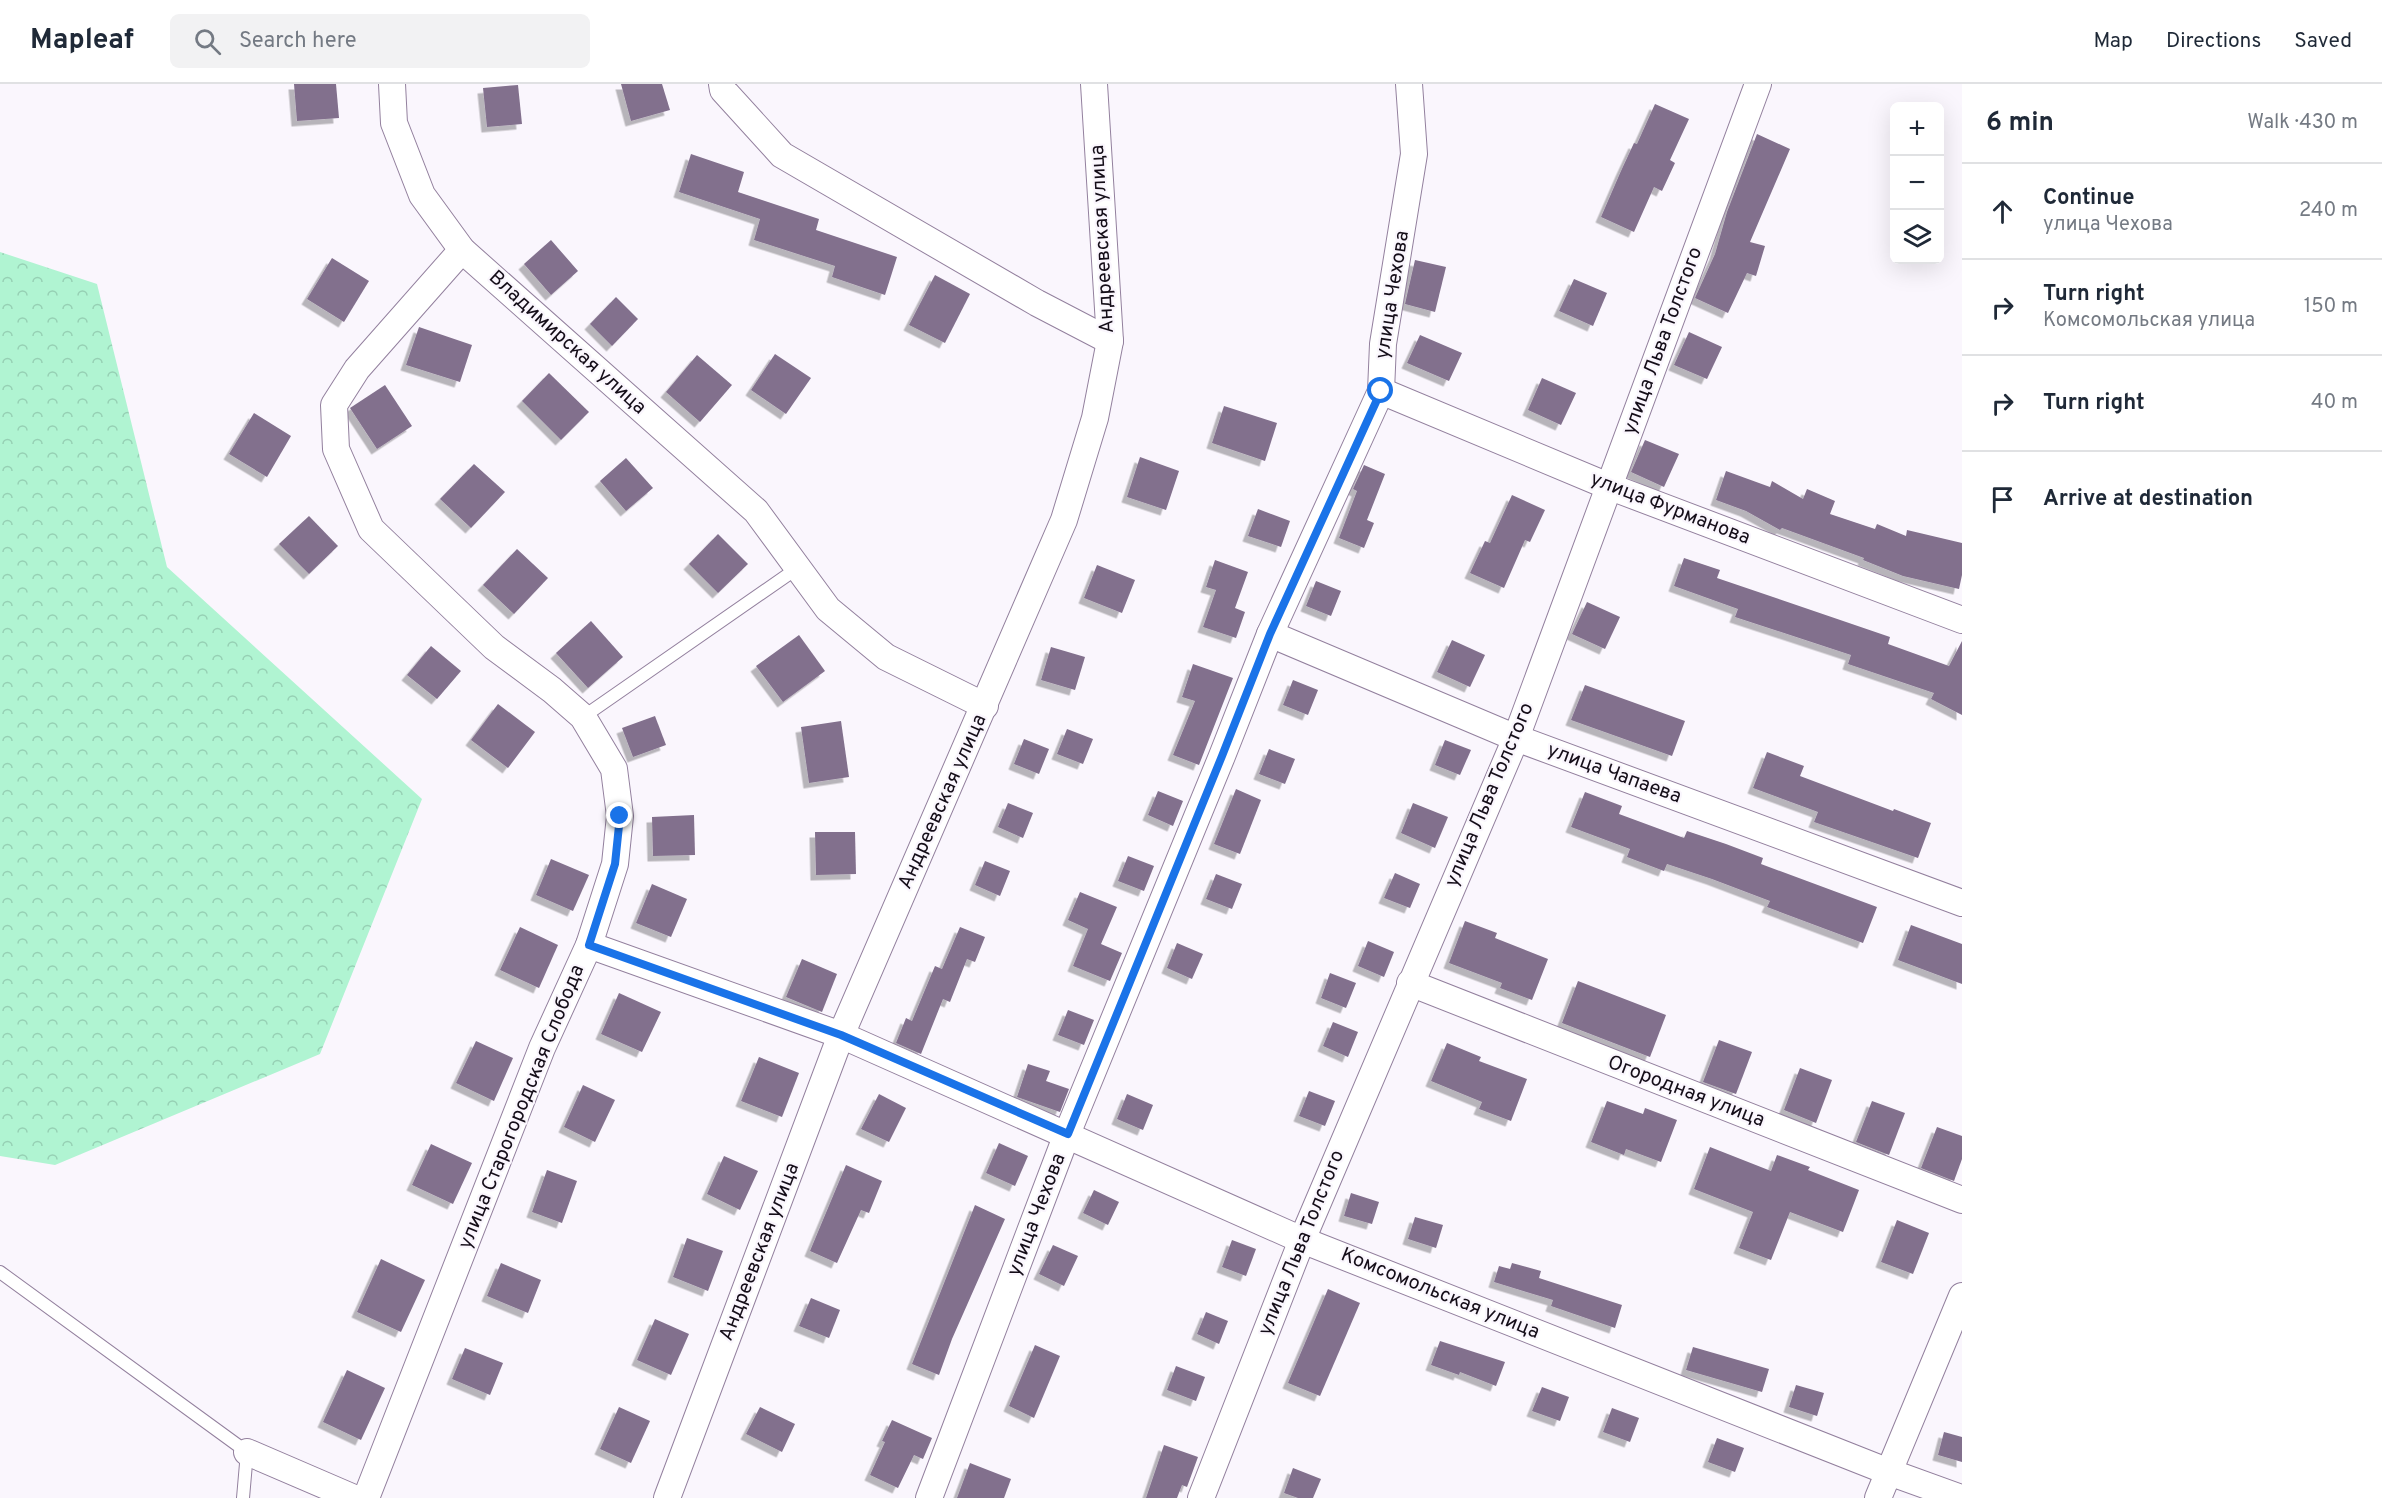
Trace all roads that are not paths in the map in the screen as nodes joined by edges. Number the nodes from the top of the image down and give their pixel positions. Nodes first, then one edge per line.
1 (392, 84) edge
2 (722, 84) edge
3 (1094, 84) edge
4 (1409, 84) edge
5 (1758, 84) edge
6 (462, 250) junction
7 (1110, 340) junction
8 (1381, 391) junction
9 (1608, 486) junction
10 (799, 567) junction
11 (1962, 620) edge
12 (1270, 634) junction
13 (985, 706) junction
14 (583, 717) junction
15 (1516, 738) junction
16 (1962, 903) edge
17 (589, 945) junction
18 (1410, 983) junction
19 (841, 1035) junction
20 (1068, 1134) junction
21 (1962, 1200) edge
22 (1302, 1240) junction
23 (0, 1272) edge
24 (1962, 1296) edge
25 (247, 1452) junction
26 (1889, 1472) junction
27 (1205, 1497) edge
28 (243, 1498) edge
29 (354, 1498) edge
30 (366, 1498) edge
31 (667, 1498) edge
32 (929, 1498) edge
33 (1878, 1498) edge
34 (1961, 1498) edge

1 - 6 street, Владимирская улица
2 - 7 street
3 - 7 street, Андреевская улица
4 - 8 street, улица Чехова
5 - 9 street, улица Льва Толстого
6 - 10 street, Владимирская улица
6 - 14 street, улица Старогородская Слобода
7 - 13 street, Андреевская улица
8 - 9 street, улица Фурманова
8 - 12 street, улица Чехова
9 - 11 street, улица Фурманова
9 - 15 street, улица Льва Толстого
10 - 13 street, Владимирская улица
10 - 14 lane
12 - 15 street, улица Чапаева
12 - 20 street, улица Чехова
13 - 19 street, Андреевская улица
14 - 17 street, улица Старогородская Слобода
15 - 16 street, улица Чапаева
15 - 18 street, улица Льва Толстого
17 - 19 street, Комсомольская улица
17 - 30 street, улица Старогородская Слобода
18 - 21 street, Огородная улица
18 - 22 street, улица Льва Толстого
19 - 20 street, Комсомольская улица
19 - 31 street, Андреевская улица
20 - 22 street, Комсомольская улица
20 - 32 street, улица Чехова
22 - 26 street, Комсомольская улица
22 - 27 street, улица Льва Толстого
23 - 25 lane
24 - 26 street
25 - 28 lane
25 - 29 street
26 - 33 street
26 - 34 street, Комсомольская улица

